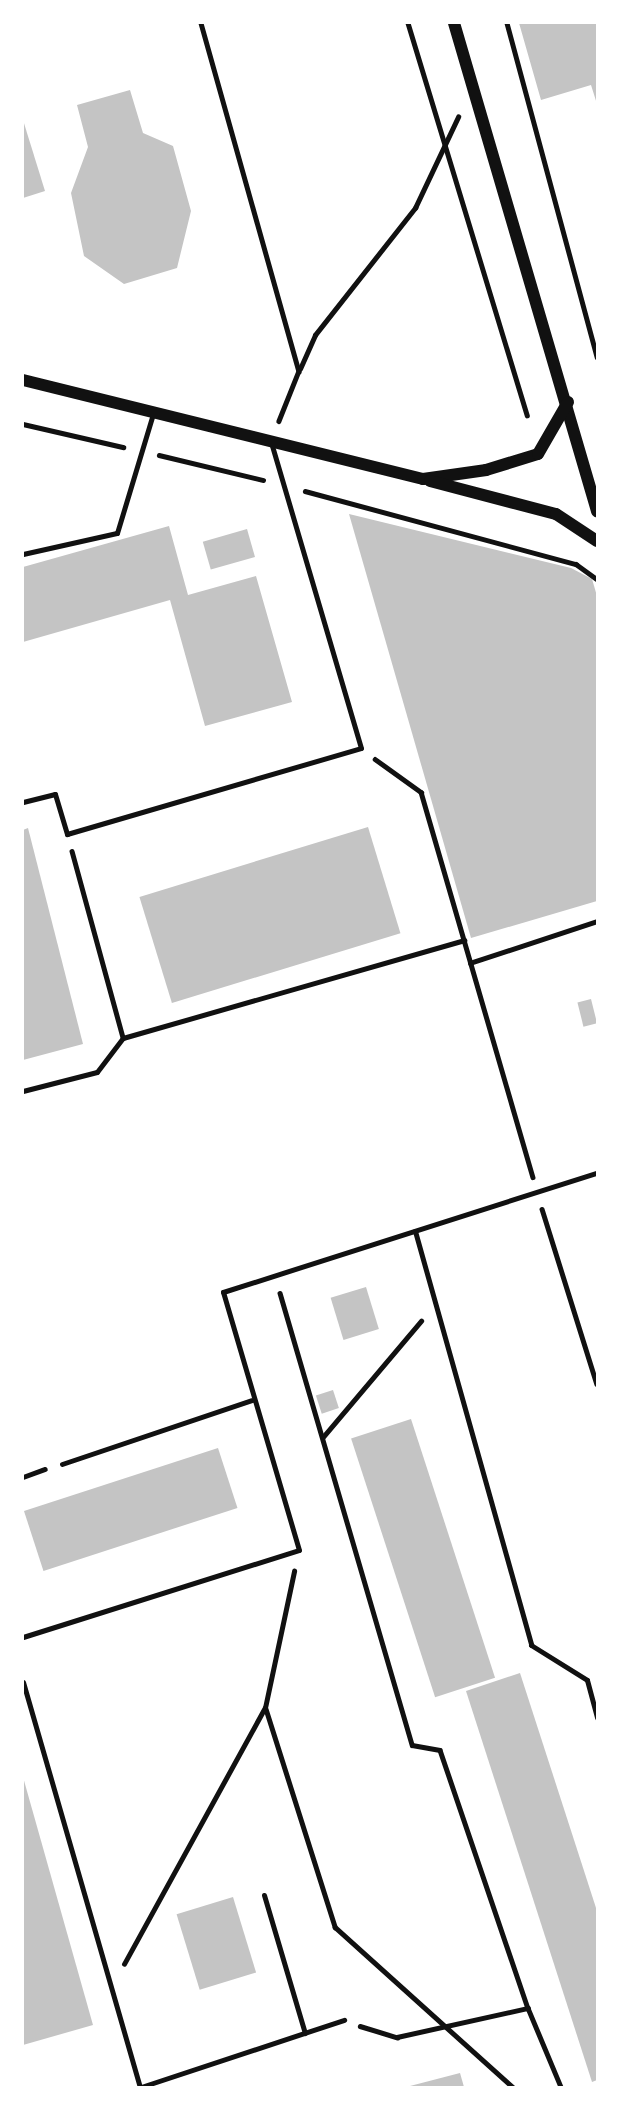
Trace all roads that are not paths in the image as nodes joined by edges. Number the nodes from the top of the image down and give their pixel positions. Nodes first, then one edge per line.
1 (454, 23) edge
2 (23, 380) edge
3 (568, 402) junction
4 (154, 412) junction
5 (271, 442) junction
6 (423, 479) junction
7 (597, 510) edge
8 (597, 541) edge
9 (23, 554) edge
10 (23, 802) edge
11 (597, 1173) edge
12 (415, 1231) junction
13 (252, 1400) junction
14 (62, 1464) dead end
15 (23, 1637) edge
16 (23, 1682) edge
17 (597, 1717) edge
18 (264, 1895) dead end
19 (344, 2020) road end
20 (305, 2033) junction
21 (141, 2087) edge

1 - 3 street
2 - 4 street
3 - 6 street
3 - 7 street
4 - 5 street
4 - 9 lane
5 - 6 street
5 - 10 lane
6 - 8 street
11 - 12 lane
12 - 13 lane
12 - 17 lane
13 - 14 lane
13 - 15 lane
16 - 21 lane
18 - 20 lane
19 - 20 lane
20 - 21 lane

